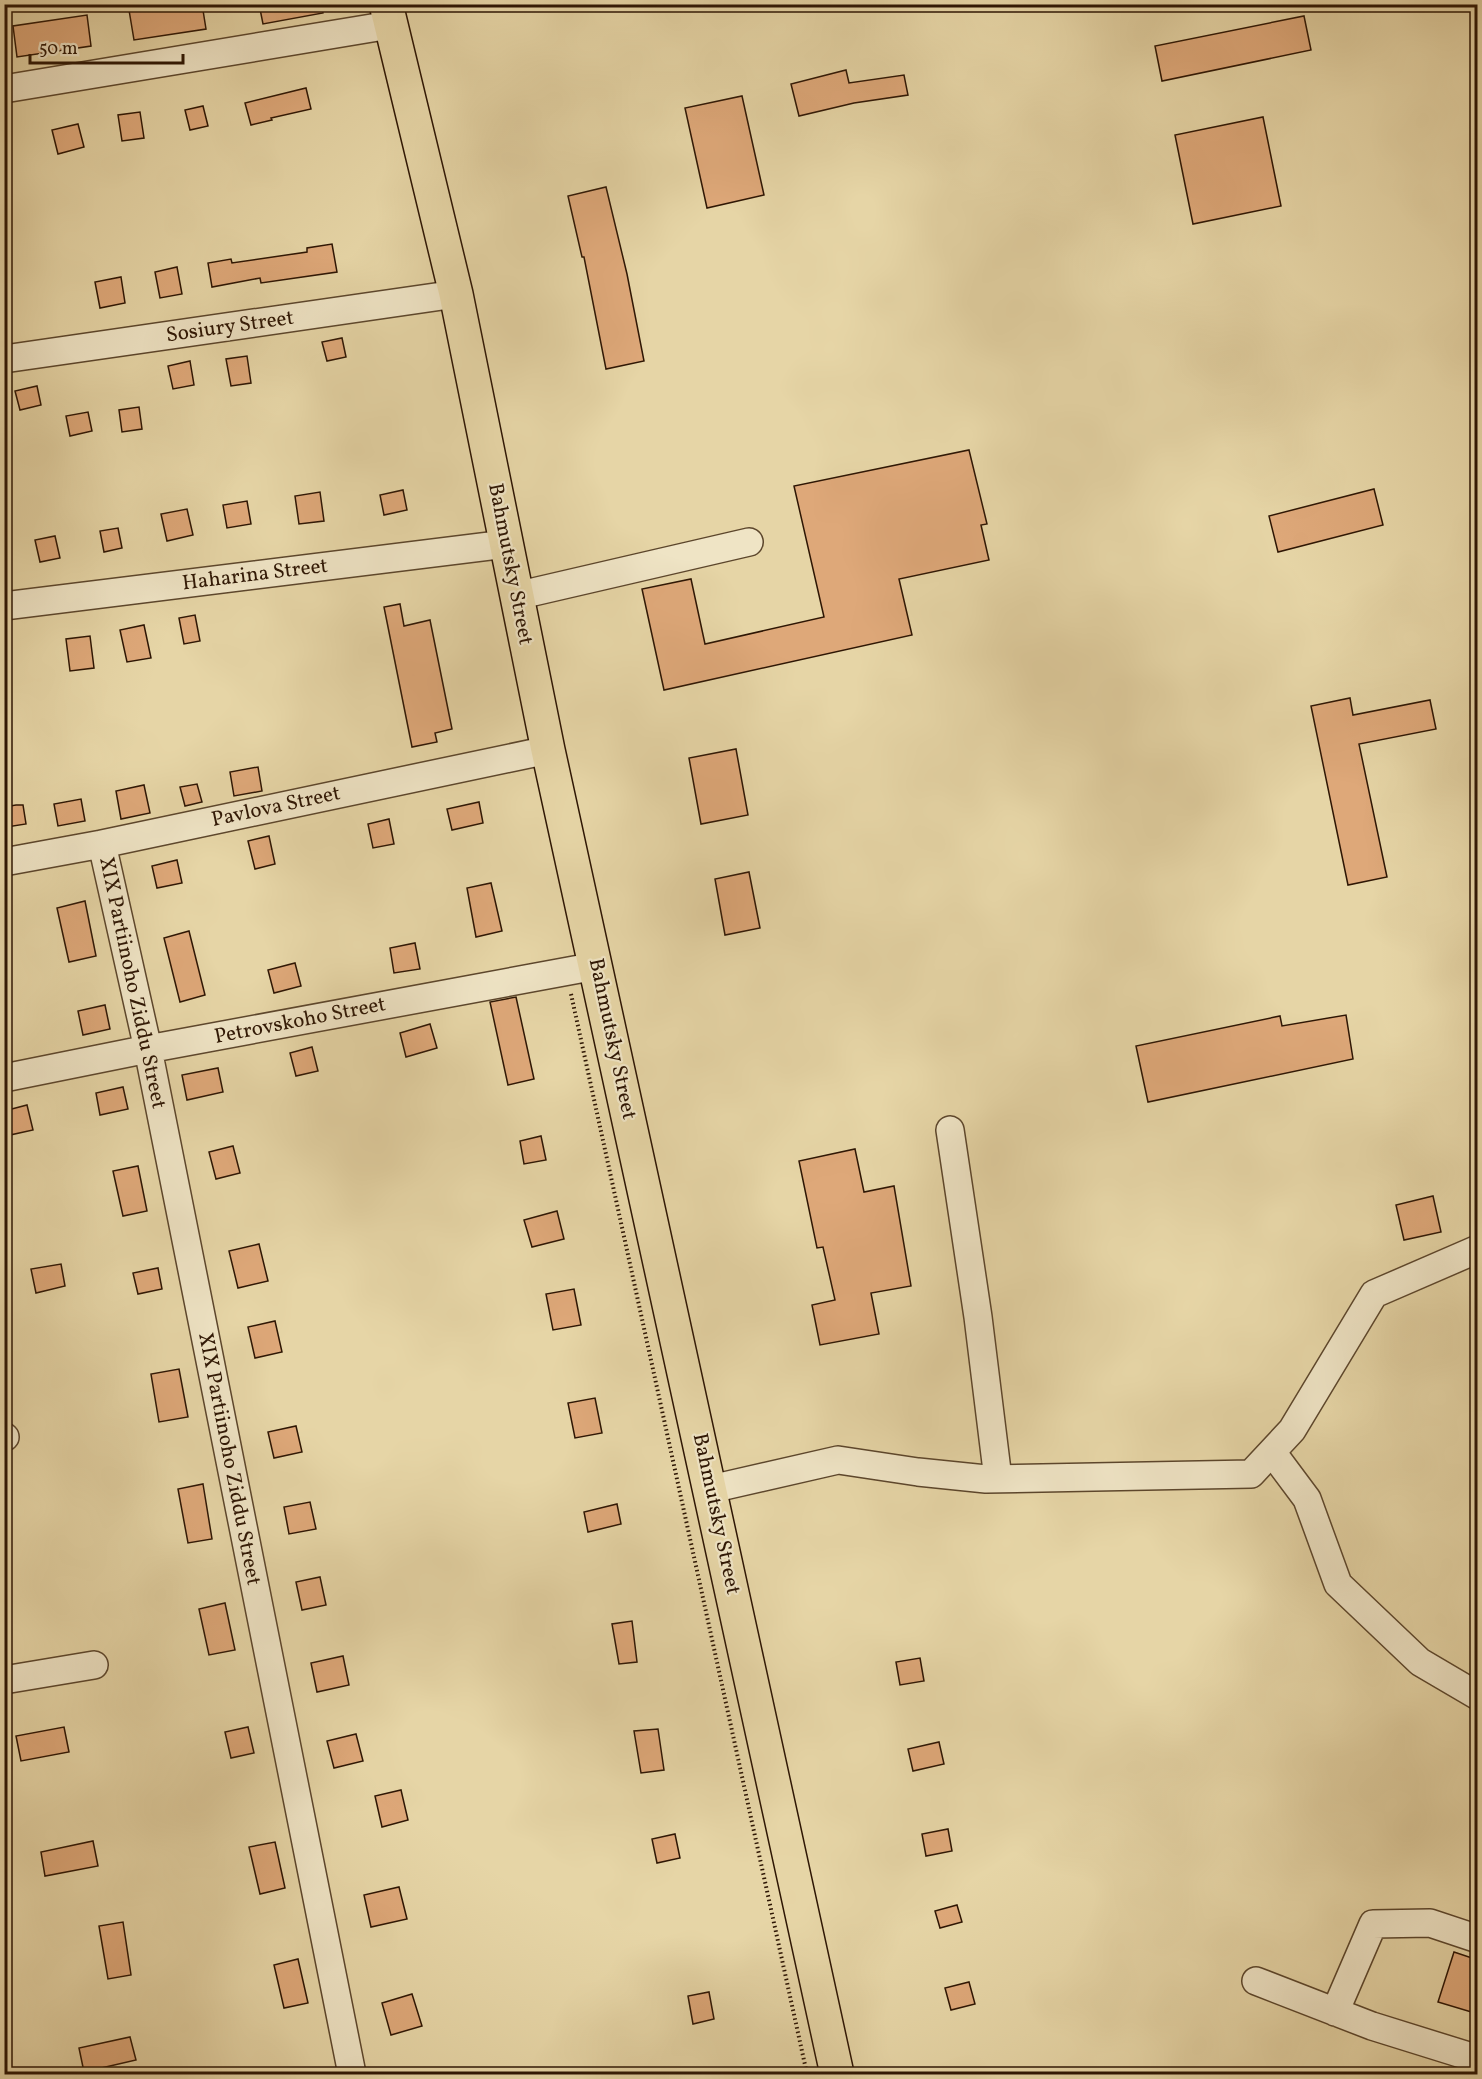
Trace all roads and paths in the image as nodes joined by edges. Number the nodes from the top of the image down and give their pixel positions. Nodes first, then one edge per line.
1 (388, 15) edge
2 (4, 89) edge
3 (456, 294) junction
4 (4, 359) edge
5 (749, 542) dead end
6 (506, 544) junction
7 (516, 597) junction
8 (4, 606) edge
9 (548, 750) junction
10 (102, 844) junction
11 (4, 862) edge
12 (581, 969) junction
13 (147, 1049) junction
14 (4, 1078) edge
15 (950, 1130) dead end
16 (1478, 1249) edge
17 (1272, 1452) junction
18 (998, 1479) junction
19 (711, 1489) junction
20 (94, 1665) dead end
21 (4, 1680) edge
22 (1478, 1696) edge
23 (1478, 1939) edge
24 (1256, 1981) dead end
25 (1335, 2012) junction
26 (1478, 2059) edge
27 (352, 2074) edge
28 (807, 2074) edge
29 (837, 2074) edge

1 - 2 street
1 - 3 main road, Bahmutsky Street
3 - 4 street, Sosiury Street
3 - 6 main road, Bahmutsky Street
5 - 7 street
6 - 7 main road, Bahmutsky Street
6 - 8 street, Haharina Street
7 - 9 main road, Bahmutsky Street
9 - 10 street, Pavlova Street
9 - 12 main road, Bahmutsky Street
10 - 11 street, Pavlova Street
10 - 13 street, XIX Partiinoho Ziddu Street
12 - 13 street, Petrovskoho Street
12 - 19 main road, Bahmutsky Street
12 - 28 path
13 - 14 street, Petrovskoho Street
13 - 27 street, XIX Partiinoho Ziddu Street
15 - 18 street
16 - 17 street
17 - 18 street
17 - 22 street
18 - 19 street
19 - 29 main road, Bahmutsky Street
20 - 21 street
23 - 25 street
24 - 25 street
25 - 26 street

